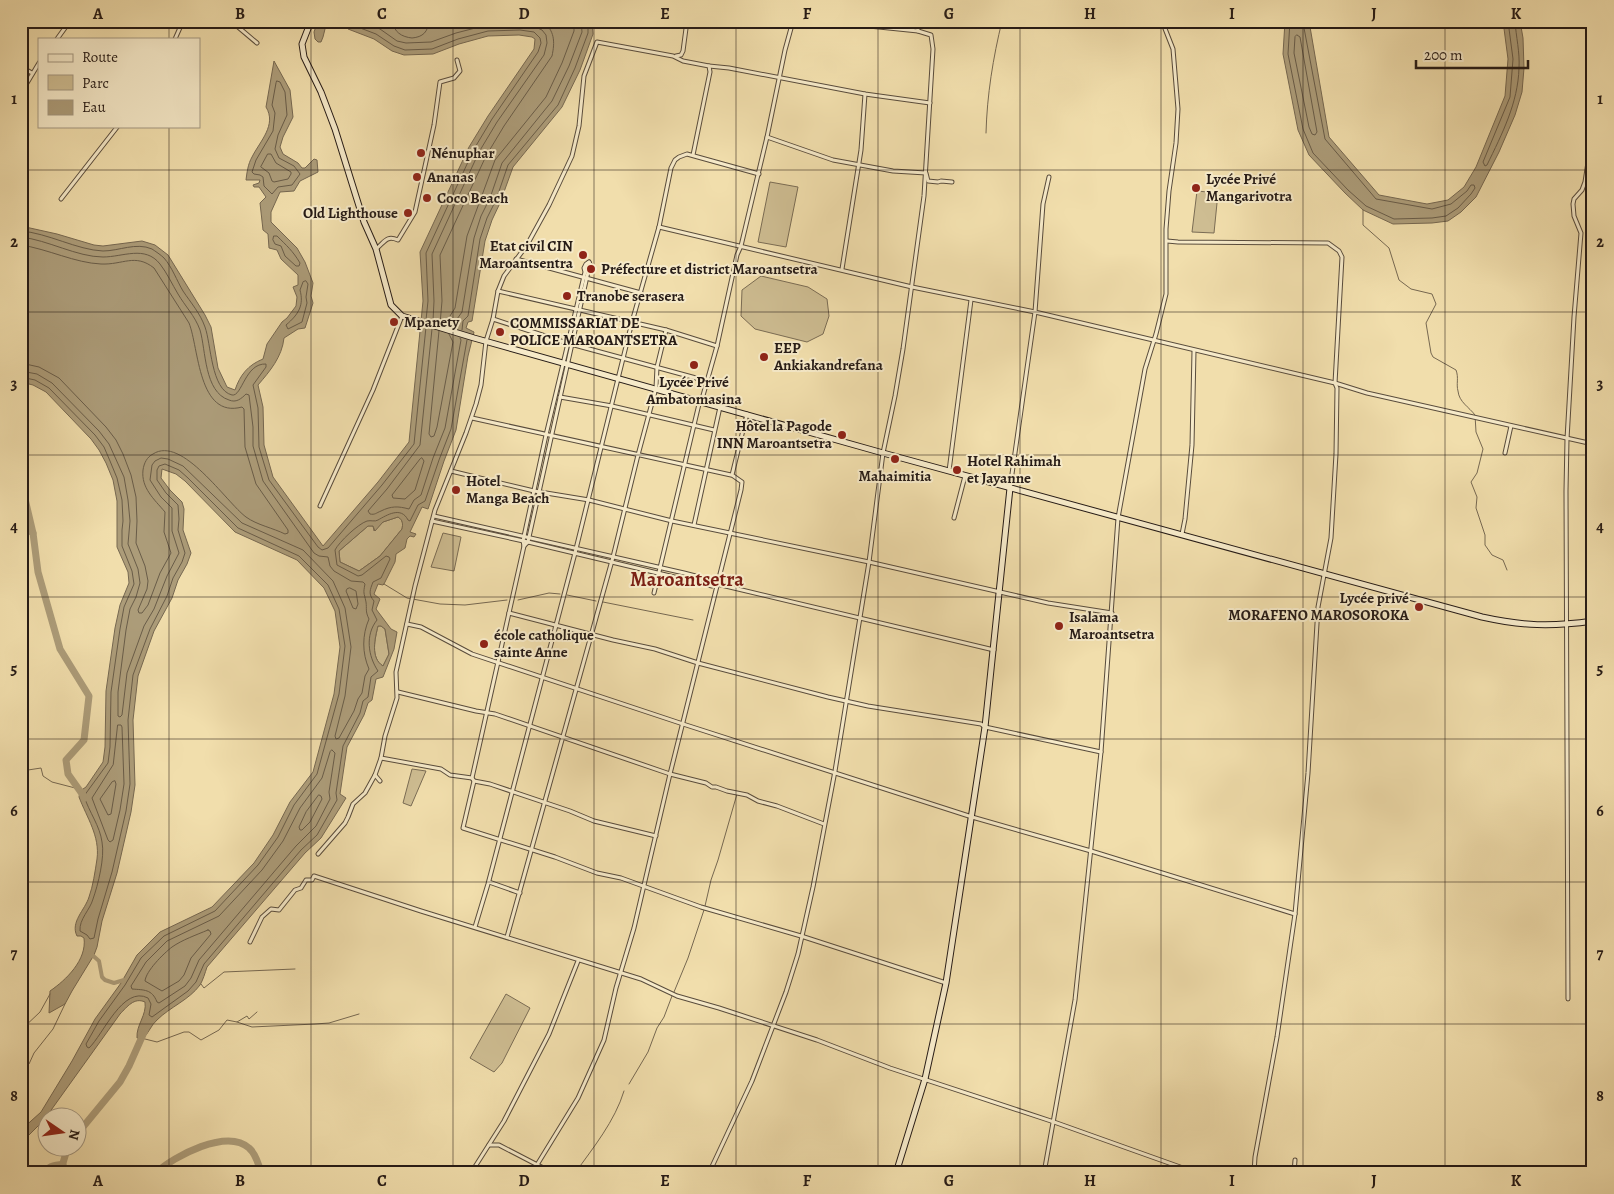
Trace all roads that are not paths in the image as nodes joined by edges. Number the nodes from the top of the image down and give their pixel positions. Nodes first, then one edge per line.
1 (70, 21) edge
2 (183, 21) edge
3 (231, 21) edge
4 (311, 21) edge
5 (688, 21) edge
6 (793, 21) edge
7 (820, 21) edge
8 (917, 21) edge
9 (1162, 21) edge
10 (918, 31) junction
11 (58, 38) edge
12 (175, 38) edge
13 (256, 43) dead end
14 (673, 56) junction
15 (457, 60) dead end
16 (38, 64) edge
17 (709, 66) junction
18 (21, 67) edge
19 (32, 73) junction
20 (780, 78) junction
21 (21, 93) edge
22 (866, 94) junction
23 (930, 103) junction
24 (116, 128) edge
25 (1593, 130) edge
26 (767, 137) junction
27 (692, 155) junction
28 (858, 164) junction
29 (926, 173) junction
30 (759, 174) junction
31 (1049, 177) dead end
32 (952, 182) dead end
33 (61, 199) dead end
34 (659, 227) junction
35 (1167, 241) junction
36 (742, 246) junction
37 (376, 249) junction
38 (516, 259) junction
39 (842, 269) junction
40 (582, 276) junction
41 (587, 279) junction
42 (912, 287) junction
43 (498, 292) junction
44 (641, 294) junction
45 (971, 300) junction
46 (578, 310) junction
47 (1035, 312) junction
48 (402, 316) junction
49 (492, 319) junction
50 (632, 322) junction
51 (666, 330) junction
52 (486, 341) junction
53 (1153, 341) junction
54 (568, 342) junction
55 (572, 344) junction
56 (717, 346) junction
57 (1194, 351) junction
58 (623, 358) junction
59 (565, 363) junction
60 (657, 368) junction
61 (618, 378) junction
62 (707, 381) junction
63 (1335, 383) junction
64 (656, 388) junction
65 (560, 397) junction
66 (701, 401) junction
67 (612, 406) junction
68 (720, 406) junction
69 (649, 414) junction
70 (747, 414) junction
71 (471, 418) junction
72 (695, 426) junction
73 (1511, 426) junction
74 (714, 430) junction
75 (546, 435) junction
76 (551, 436) junction
77 (1567, 439) junction
78 (1593, 444) edge
79 (601, 447) junction
80 (883, 453) junction
81 (1505, 453) dead end
82 (638, 454) junction
83 (686, 465) junction
84 (705, 469) junction
85 (451, 471) junction
86 (949, 471) junction
87 (732, 476) junction
88 (966, 476) junction
89 (1010, 488) junction
90 (534, 491) junction
91 (540, 492) junction
92 (589, 500) junction
93 (320, 506) dead end
94 (625, 508) junction
95 (434, 516) junction
96 (954, 518) dead end
97 (1118, 518) junction
98 (432, 521) junction
99 (672, 521) junction
100 (694, 525) junction
101 (730, 532) junction
102 (1182, 534) junction
103 (524, 536) junction
104 (529, 537) junction
105 (523, 541) junction
106 (528, 542) junction
107 (524, 546) junction
108 (576, 549) junction
109 (575, 554) junction
110 (612, 557) junction
111 (611, 562) junction
112 (869, 562) junction
113 (660, 568) junction
114 (658, 573) junction
115 (1325, 573) junction
116 (717, 584) junction
117 (999, 591) junction
118 (654, 593) dead end
119 (509, 612) junction
120 (1112, 612) junction
121 (860, 618) junction
122 (1593, 621) edge
123 (407, 624) junction
124 (556, 625) junction
125 (1566, 625) junction
126 (590, 634) junction
127 (994, 650) junction
128 (498, 661) junction
129 (698, 663) junction
130 (542, 676) junction
131 (576, 688) junction
132 (398, 692) junction
133 (846, 701) junction
134 (487, 712) junction
135 (683, 724) junction
136 (529, 726) junction
137 (985, 727) junction
138 (562, 738) junction
139 (1101, 752) junction
140 (381, 758) junction
141 (835, 772) junction
142 (670, 774) junction
143 (375, 775) junction
144 (473, 779) junction
145 (380, 781) dead end
146 (512, 792) junction
147 (545, 803) junction
148 (972, 816) junction
149 (824, 824) junction
150 (656, 836) junction
151 (499, 840) junction
152 (532, 850) junction
153 (1091, 851) junction
154 (318, 854) dead end
155 (489, 882) junction
156 (644, 886) junction
157 (520, 893) junction
158 (1295, 914) junction
159 (476, 928) junction
160 (800, 936) junction
161 (507, 937) junction
162 (250, 942) dead end
163 (578, 961) junction
164 (621, 973) junction
165 (946, 983) junction
166 (1568, 999) dead end
167 (772, 1026) junction
168 (925, 1079) junction
169 (1054, 1122) junction
170 (488, 1145) junction
171 (1295, 1160) dead end
172 (537, 1165) junction
173 (471, 1173) edge
174 (532, 1173) edge
175 (553, 1173) edge
176 (709, 1173) edge
177 (896, 1173) edge
178 (1044, 1173) edge
179 (1197, 1173) edge
180 (1254, 1173) edge
181 (1294, 1173) edge

1 - 11 street
2 - 12 street
3 - 13 street
4 - 37 main road
5 - 14 street
6 - 20 street
7 - 10 street
8 - 10 street
9 - 35 street
10 - 23 street
14 - 17 street
14 - 38 street
15 - 37 street
16 - 19 street
17 - 20 street
17 - 27 street
18 - 19 street
19 - 21 street
20 - 22 street
20 - 26 street
22 - 23 street
22 - 28 street
23 - 29 street
24 - 33 street
25 - 77 street
26 - 28 street
26 - 30 street
27 - 30 street
27 - 34 street
28 - 29 street
28 - 39 street
29 - 32 street
29 - 42 street
30 - 36 street
31 - 47 street
34 - 36 street
34 - 44 street
35 - 53 street
35 - 63 street
36 - 39 street
36 - 56 street
37 - 48 main road
38 - 40 street
38 - 43 street
39 - 42 street
40 - 41 street
40 - 41 street
40 - 46 street
41 - 44 street
41 - 46 street
42 - 45 street
42 - 80 street
43 - 46 street
43 - 49 street
44 - 50 street
45 - 47 street
45 - 86 street
46 - 50 street
46 - 54 street
46 - 55 street
47 - 53 street
47 - 89 street
48 - 52 main road
48 - 93 street
49 - 52 street
49 - 54 street
50 - 51 street
50 - 58 street
51 - 56 street
51 - 60 street
52 - 59 main road
52 - 71 street
53 - 57 street
53 - 97 street
54 - 55 street
54 - 59 street
55 - 58 street
55 - 59 street
56 - 62 street
57 - 63 street
57 - 102 street
58 - 60 street
58 - 61 street
59 - 61 main road
59 - 65 street
59 - 75 street
60 - 62 street
60 - 64 street
61 - 64 main road
61 - 67 street
62 - 66 street
63 - 73 street
63 - 115 street
64 - 66 main road
64 - 69 street
65 - 67 street
65 - 76 street
66 - 68 main road
66 - 72 street
67 - 69 street
67 - 79 street
68 - 70 main road
68 - 74 street
69 - 72 street
69 - 82 street
70 - 80 main road
70 - 87 street
71 - 75 street
71 - 85 street
72 - 74 street
72 - 83 street
73 - 77 street
73 - 81 street
74 - 84 street
75 - 76 street
75 - 90 street
76 - 79 street
76 - 91 street
77 - 78 street
77 - 125 street
79 - 82 street
79 - 92 street
80 - 86 main road
80 - 112 street
82 - 83 street
82 - 94 street
83 - 84 street
83 - 99 street
84 - 87 street
84 - 100 street
85 - 90 street
85 - 95 street
86 - 88 main road
87 - 101 street
88 - 89 main road
88 - 96 street
89 - 97 main road
89 - 117 main road
90 - 91 street
90 - 103 street
91 - 92 street
91 - 104 street
92 - 94 street
92 - 108 street
94 - 99 street
94 - 110 street
95 - 98 street
95 - 103 street
97 - 102 main road
97 - 120 street
98 - 105 street
98 - 123 street
99 - 100 street
99 - 113 street
100 - 101 street
101 - 112 street
101 - 116 street
102 - 115 main road
103 - 104 street
103 - 105 street
104 - 106 street
104 - 108 street
105 - 106 street
105 - 107 street
106 - 107 street
106 - 109 street
107 - 119 street
108 - 109 street
108 - 110 street
109 - 111 street
109 - 124 street
110 - 111 street
110 - 113 street
111 - 114 street
111 - 126 street
112 - 117 street
112 - 121 street
113 - 114 street
113 - 116 street
114 - 116 street
114 - 118 street
115 - 125 main road
115 - 158 street
116 - 121 street
116 - 129 street
117 - 120 street
117 - 127 main road
119 - 124 street
119 - 128 street
120 - 139 street
121 - 127 street
121 - 133 street
122 - 125 main road
123 - 128 street
123 - 132 street
124 - 126 street
124 - 130 street
125 - 166 street
126 - 129 street
126 - 131 street
127 - 137 main road
128 - 130 street
128 - 134 street
129 - 133 street
129 - 135 street
130 - 131 street
130 - 136 street
131 - 135 street
131 - 138 street
132 - 134 street
132 - 140 street
133 - 137 street
133 - 141 street
134 - 136 street
134 - 144 street
135 - 141 street
135 - 142 street
136 - 138 street
136 - 146 street
137 - 139 street
137 - 148 main road
138 - 142 street
138 - 147 street
139 - 153 street
140 - 143 street
140 - 144 street
141 - 148 street
141 - 149 street
142 - 149 street
142 - 150 street
143 - 145 street
143 - 154 street
144 - 146 street
144 - 151 street
146 - 147 street
146 - 151 street
147 - 150 street
147 - 152 street
148 - 153 street
148 - 165 main road
149 - 160 street
150 - 156 street
151 - 152 street
151 - 155 street
152 - 156 street
152 - 157 street
153 - 158 street
153 - 169 street
155 - 157 street
155 - 159 street
156 - 160 street
156 - 164 street
157 - 161 street
158 - 180 street
159 - 161 street
159 - 162 street
160 - 165 street
160 - 167 street
161 - 163 street
163 - 164 street
163 - 170 street
164 - 167 street
164 - 172 street
165 - 168 main road
167 - 168 street
167 - 176 street
168 - 169 street
168 - 177 main road
169 - 178 street
169 - 179 street
170 - 172 street
170 - 173 street
171 - 181 street
172 - 174 street
172 - 175 street

